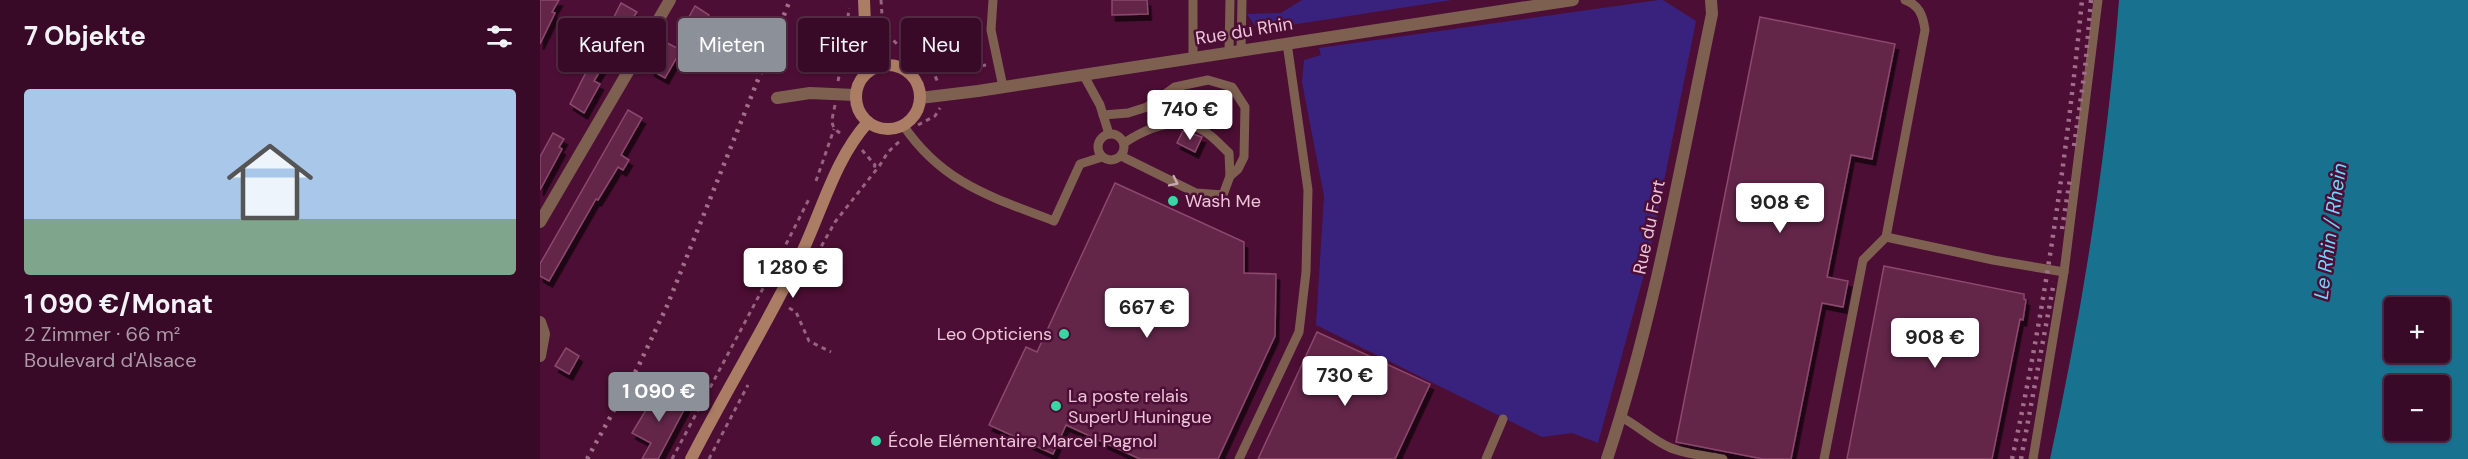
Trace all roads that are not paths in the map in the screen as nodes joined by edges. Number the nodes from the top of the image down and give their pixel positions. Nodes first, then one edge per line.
1 (670, 0) edge
2 (864, 0) edge
3 (993, 0) edge
4 (1193, 0) edge
5 (1230, 0) edge
6 (1242, 0) edge
7 (1573, 0) edge
8 (1711, 0) edge
9 (1905, 0) edge
10 (2098, 0) edge
11 (864, 18) edge
12 (1287, 43) junction
13 (1235, 51) junction
14 (1193, 57) junction
15 (889, 65) edge
16 (869, 72) edge
17 (1083, 74) junction
18 (1003, 87) junction
19 (855, 95) junction
20 (777, 98) dead end
21 (920, 98) junction
22 (1103, 116) junction
23 (867, 122) junction
24 (903, 125) junction
25 (1109, 134) junction
26 (1124, 143) junction
27 (1121, 156) junction
28 (1102, 157) junction
29 (1230, 176) junction
30 (540, 222) edge
31 (1886, 237) junction
32 (2064, 272) junction
33 (540, 322) edge
34 (540, 356) edge
35 (1621, 417) junction
36 (1503, 419) dead end
37 (691, 459) edge
38 (1239, 459) edge
39 (1486, 459) edge
40 (1607, 459) edge
41 (1723, 459) edge
42 (1824, 459) edge
43 (2033, 459) edge

1 - 30 street
2 - 11 main road
3 - 18 lane
4 - 14 lane
5 - 13 lane
6 - 13 lane
7 - 12 street, Rue du Rhin
8 - 35 street, Rue du Fort
9 - 31 lane
10 - 32 lane
12 - 13 street, Rue du Rhin
12 - 38 lane
13 - 14 street, Rue du Rhin
14 - 17 street, Rue du Rhin
15 - 21 main road
16 - 19 main road
17 - 18 street, Rue du Rhin
17 - 22 lane
18 - 21 street, Rue du Rhin
19 - 20 street
19 - 23 main road
21 - 24 main road
22 - 25 lane
22 - 29 lane
23 - 24 main road
23 - 37 main road
24 - 28 lane
25 - 26 lane
25 - 28 lane
26 - 27 lane
26 - 29 lane
27 - 28 lane
27 -> 29 lane
31 - 32 lane
31 - 42 lane
32 - 43 lane
33 - 34 street
35 - 40 street, Rue du Fort
35 - 41 lane
36 - 39 lane

